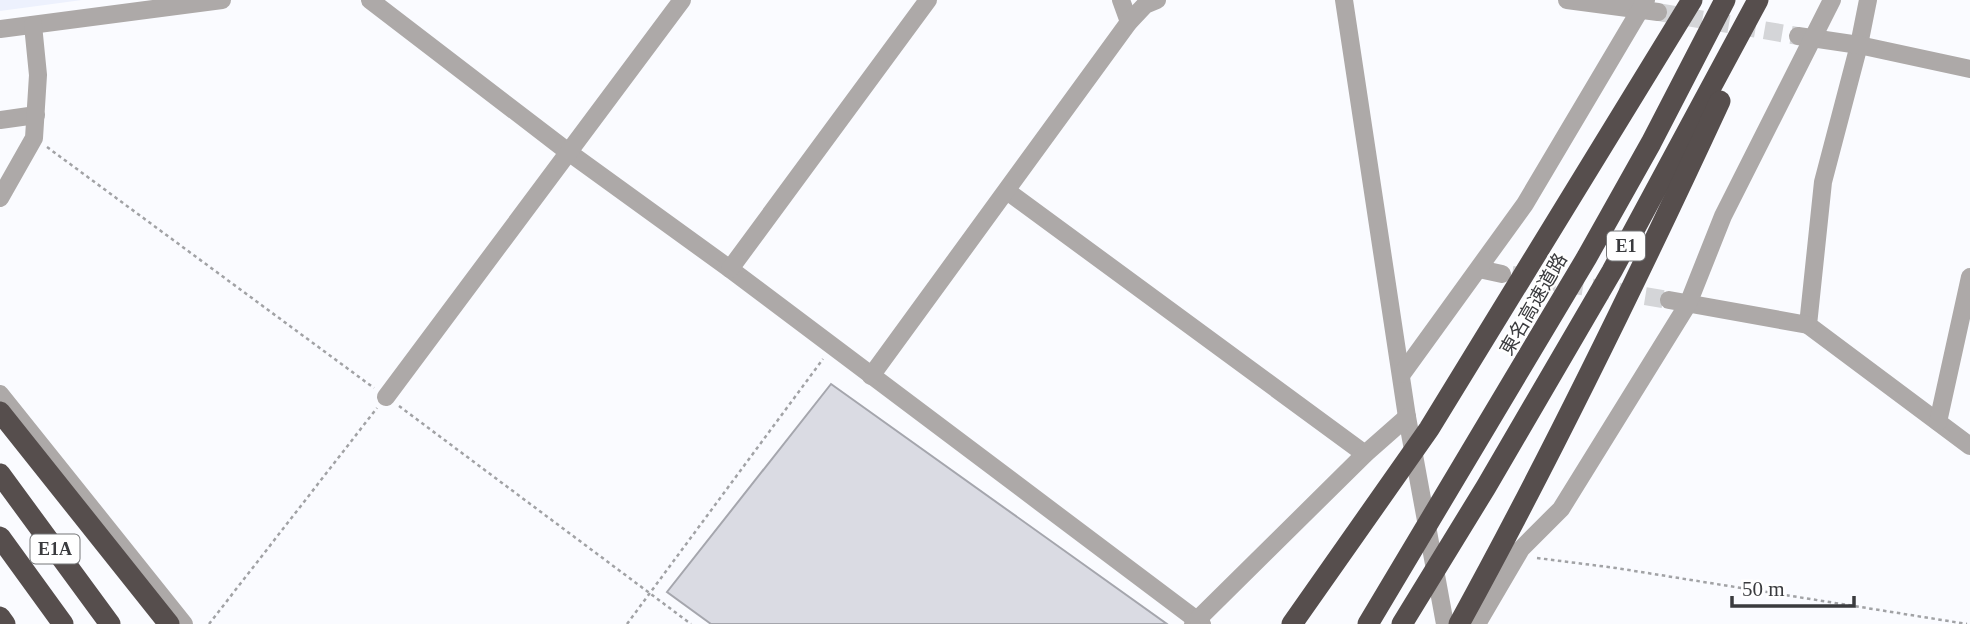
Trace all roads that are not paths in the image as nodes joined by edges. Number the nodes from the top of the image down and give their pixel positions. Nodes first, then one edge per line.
1 (222, 0) edge
2 (370, 0) edge
3 (682, 0) edge
4 (928, 0) edge
5 (1121, 0) edge
6 (1157, 0) edge
7 (1343, 0) edge
8 (1567, 0) edge
9 (1692, 0) edge
10 (1725, 0) edge
11 (1758, 0) edge
12 (1766, 0) edge
13 (1832, 0) edge
14 (1868, 0) edge
15 (1648, 7) edge
16 (1129, 22) junction
17 (33, 25) junction
18 (0, 29) edge
19 (1805, 38) junction
20 (1859, 45) junction
21 (1970, 69) edge
22 (36, 115) junction
23 (0, 120) edge
24 (567, 151) junction
25 (1007, 191) junction
26 (0, 198) edge
27 (730, 269) junction
28 (1479, 269) junction
29 (1502, 274) tunnel mouth
30 (1970, 277) edge
31 (1669, 299) tunnel mouth
32 (1688, 304) junction
33 (1808, 325) junction
34 (1402, 374) junction
35 (871, 376) junction
36 (0, 394) edge
37 (386, 397) road end
38 (0, 412) edge
39 (1408, 417) junction
40 (1938, 422) junction
41 (1970, 446) edge
42 (1365, 454) junction
43 (0, 474) edge
44 (0, 537) edge
45 (1322, 583) junction
46 (0, 617) edge
47 (167, 622) edge
48 (1197, 623) edge
49 (5, 624) edge
50 (63, 624) edge
51 (110, 624) edge
52 (184, 624) edge
53 (1286, 624) edge
54 (1292, 624) edge
55 (1368, 624) edge
56 (1402, 624) edge
57 (1445, 624) edge
58 (1459, 624) edge
59 (1477, 624) edge

1 - 17 street
2 - 24 street
3 - 24 street
4 - 27 street
5 - 16 street
6 - 16 street
7 - 34 street
8 - 15 street
9 - 45 highway
10 - 55 highway, 東名高速道路 / E1
11 - 56 highway, E1
12 - 58 highway
13 - 19 street
14 - 20 street
15 - 28 street
16 - 25 street
17 - 18 street
17 - 22 street
19 - 20 street
19 - 32 street
20 - 21 street
20 - 33 street
22 - 23 street
22 - 26 street
24 - 27 street
24 - 37 street
25 - 35 street
25 - 42 street
27 - 35 street
28 - 29 street
28 - 34 street
30 - 40 street
31 - 32 street
32 - 33 street
32 - 59 street
33 - 40 street
34 - 39 street
35 - 48 street
36 - 52 street
38 - 47 highway
39 - 42 street
39 - 57 street
40 - 41 street
42 - 48 street
43 - 51 highway, E1A
44 - 50 highway, E1A
45 - 53 highway
45 - 54 highway
46 - 49 highway

